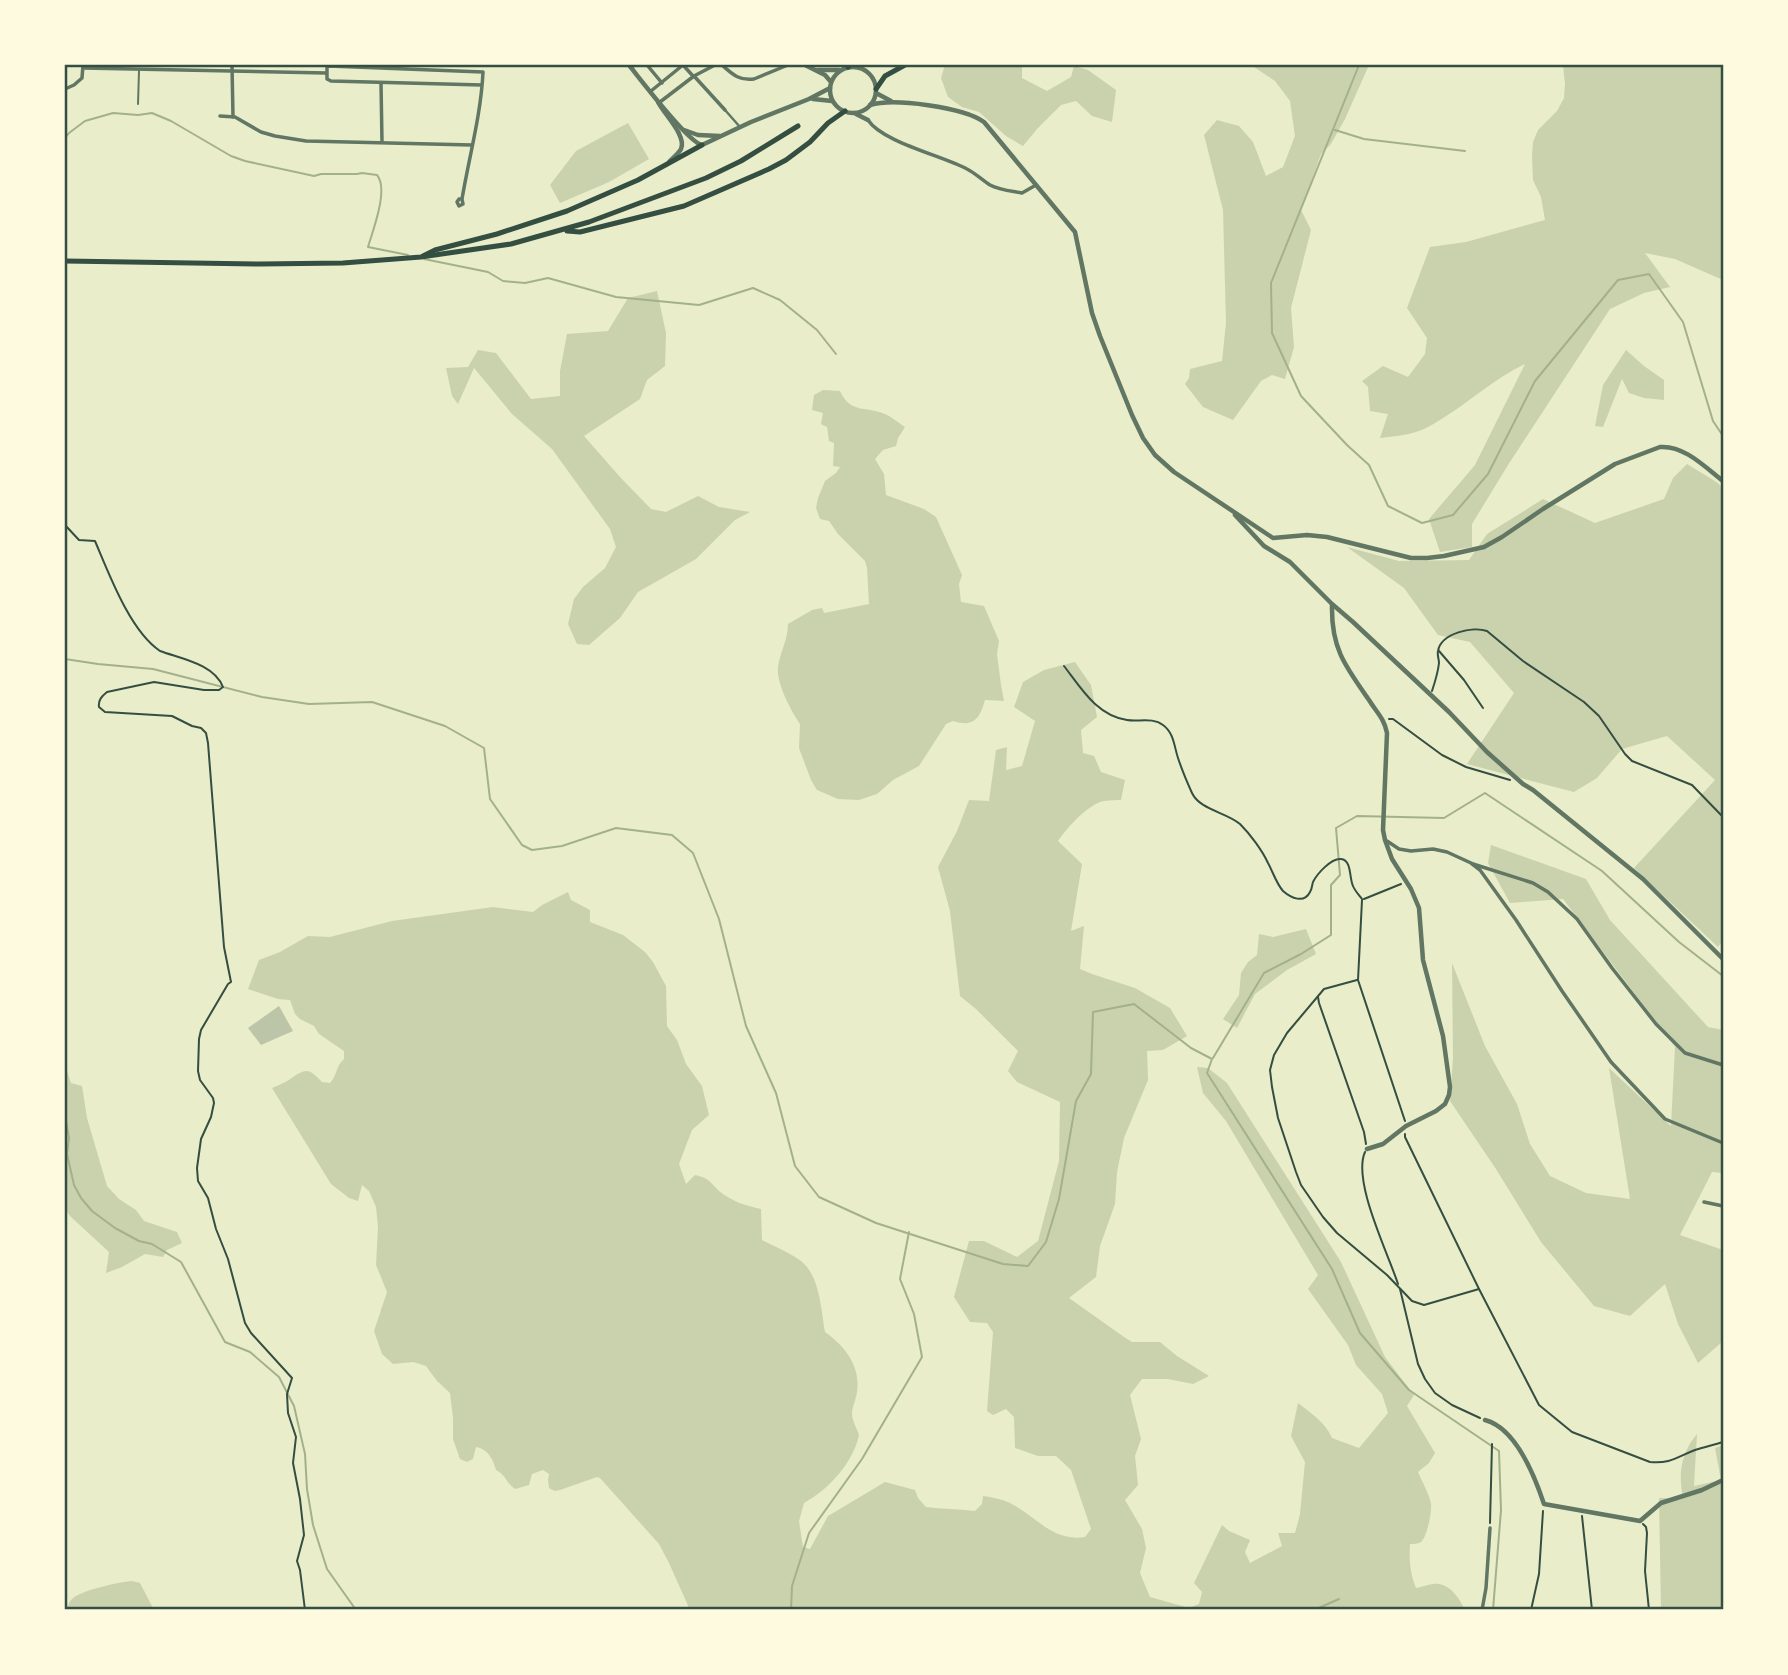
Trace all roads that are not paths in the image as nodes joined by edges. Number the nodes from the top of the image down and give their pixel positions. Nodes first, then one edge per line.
1 (193, 65) edge
2 (232, 65) edge
3 (327, 65) edge
4 (629, 65) edge
5 (647, 65) edge
6 (683, 65) edge
7 (715, 65) edge
8 (722, 65) edge
9 (788, 65) edge
10 (805, 65) edge
11 (905, 65) edge
12 (83, 66) edge
13 (111, 66) edge
14 (416, 66) edge
15 (849, 66) edge
16 (152, 67) edge
17 (139, 69) junction
18 (816, 70) junction
19 (841, 70) junction
20 (193, 71) junction
21 (233, 72) junction
22 (326, 73) junction
23 (693, 76) junction
24 (382, 83) junction
25 (662, 83) junction
26 (482, 85) junction
27 (830, 85) junction
28 (65, 89) edge
29 (876, 91) junction
30 (653, 93) junction
31 (809, 99) junction
32 (833, 101) junction
33 (660, 102) junction
34 (892, 102) junction
35 (138, 104) dead end
36 (870, 105) junction
37 (725, 110) joint
38 (865, 110) junction
39 (845, 111) junction
40 (855, 113) junction
41 (220, 116) dead end
42 (233, 117) junction
43 (868, 120) junction
44 (798, 126) dead end
45 (740, 127) junction
46 (682, 129) junction
47 (721, 136) junction
48 (382, 142) junction
49 (472, 145) junction
50 (702, 145) junction
51 (665, 165) junction
52 (1036, 185) junction
53 (462, 200) dead end
54 (564, 230) junction
55 (421, 257) junction
56 (65, 261) edge
57 (1723, 481) edge
58 (1230, 509) junction
59 (1332, 604) junction
60 (1385, 840) junction
61 (1471, 863) junction
62 (1723, 959) edge
63 (1723, 1065) edge
64 (1723, 1143) edge
65 (1367, 1149) road end
66 (1704, 1202) dead end
67 (1723, 1206) edge
68 (1485, 1420) road end
69 (1723, 1480) edge
70 (1490, 1528) road end
71 (1482, 1610) edge

1 - 20 street
2 - 21 street
3 - 14 street
3 - 22 street
4 - 30 street
5 - 25 street
6 - 23 street
6 - 25 street
7 - 23 street
8 - 9 street
10 - 18 street
11 - 29 main road
12 - 13 street
12 - 28 street
13 - 17 street
14 - 26 street
15 - 19 street
15 - 29 street
16 - 17 street
16 - 20 street
17 - 35 lane
18 - 19 street
18 - 27 street
19 - 27 street
20 - 21 street
21 - 22 street
21 - 42 street
22 - 24 street
23 - 33 street
23 - 37 street
24 - 26 street
24 - 48 street
25 - 30 street
26 - 49 street
27 - 31 street
27 - 32 street
29 - 34 street
29 - 36 street
30 - 33 street
30 - 51 street
31 - 32 street
31 - 45 street
32 - 39 street
33 - 46 street
34 - 36 street
34 - 52 street
36 - 38 street
37 - 45 street
38 - 40 street
38 - 43 street
39 - 40 street
39 - 54 main road
40 - 43 street
41 - 42 street
42 - 48 street
43 - 52 street
44 - 54 main road
45 - 47 street
46 - 47 street
46 - 50 street
47 - 50 street
48 - 49 street
49 - 53 street
50 - 51 main road
51 - 55 main road
52 - 58 street
54 - 55 main road
55 - 56 main road
57 - 58 street
58 - 59 street
59 - 60 street
59 - 62 street
60 - 61 street
60 - 65 street
61 - 63 street
61 - 64 street
66 - 67 street
68 - 69 street
70 - 71 street

